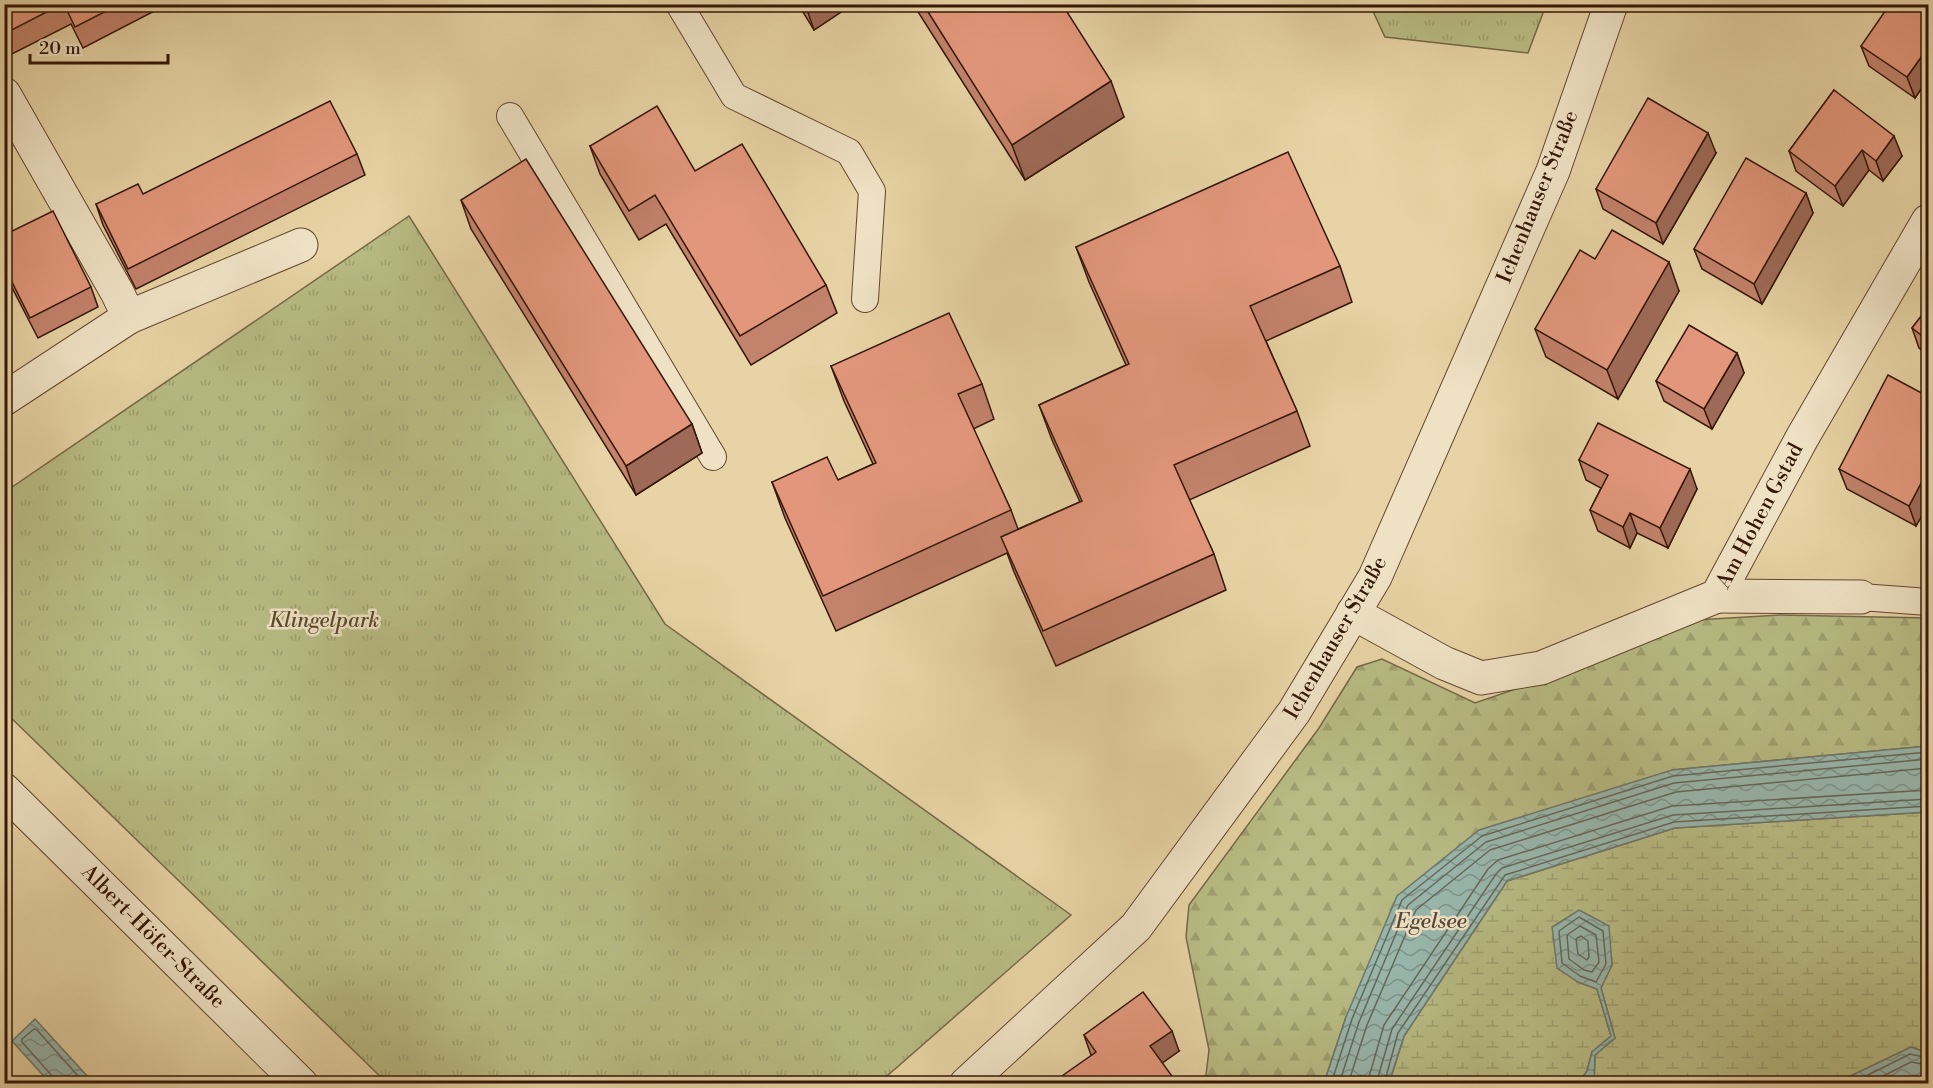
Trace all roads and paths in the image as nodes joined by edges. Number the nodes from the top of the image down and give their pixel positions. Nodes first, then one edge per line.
1 (679, 4) edge
2 (1611, 4) edge
3 (4, 94) edge
4 (510, 116) dead end
5 (1929, 221) edge
6 (301, 245) dead end
7 (865, 299) dead end
8 (129, 317) junction
9 (4, 399) edge
10 (713, 457) dead end
11 (1717, 596) junction
12 (1861, 597) joint
13 (1929, 602) edge
14 (1353, 613) junction
15 (4, 790) edge
16 (301, 1083) edge
17 (966, 1083) edge

1 - 7 lane
2 - 14 street, Ichenhauser Straße
3 - 8 street
4 - 10 lane
5 - 11 street, Am Hohen Gstad
6 - 8 street
8 - 9 street
11 - 12 street
11 - 14 street, Am Hohen Gstad
12 - 13 lane
14 - 17 street, Ichenhauser Straße
15 - 16 street, Albert-Höfer-Straße

